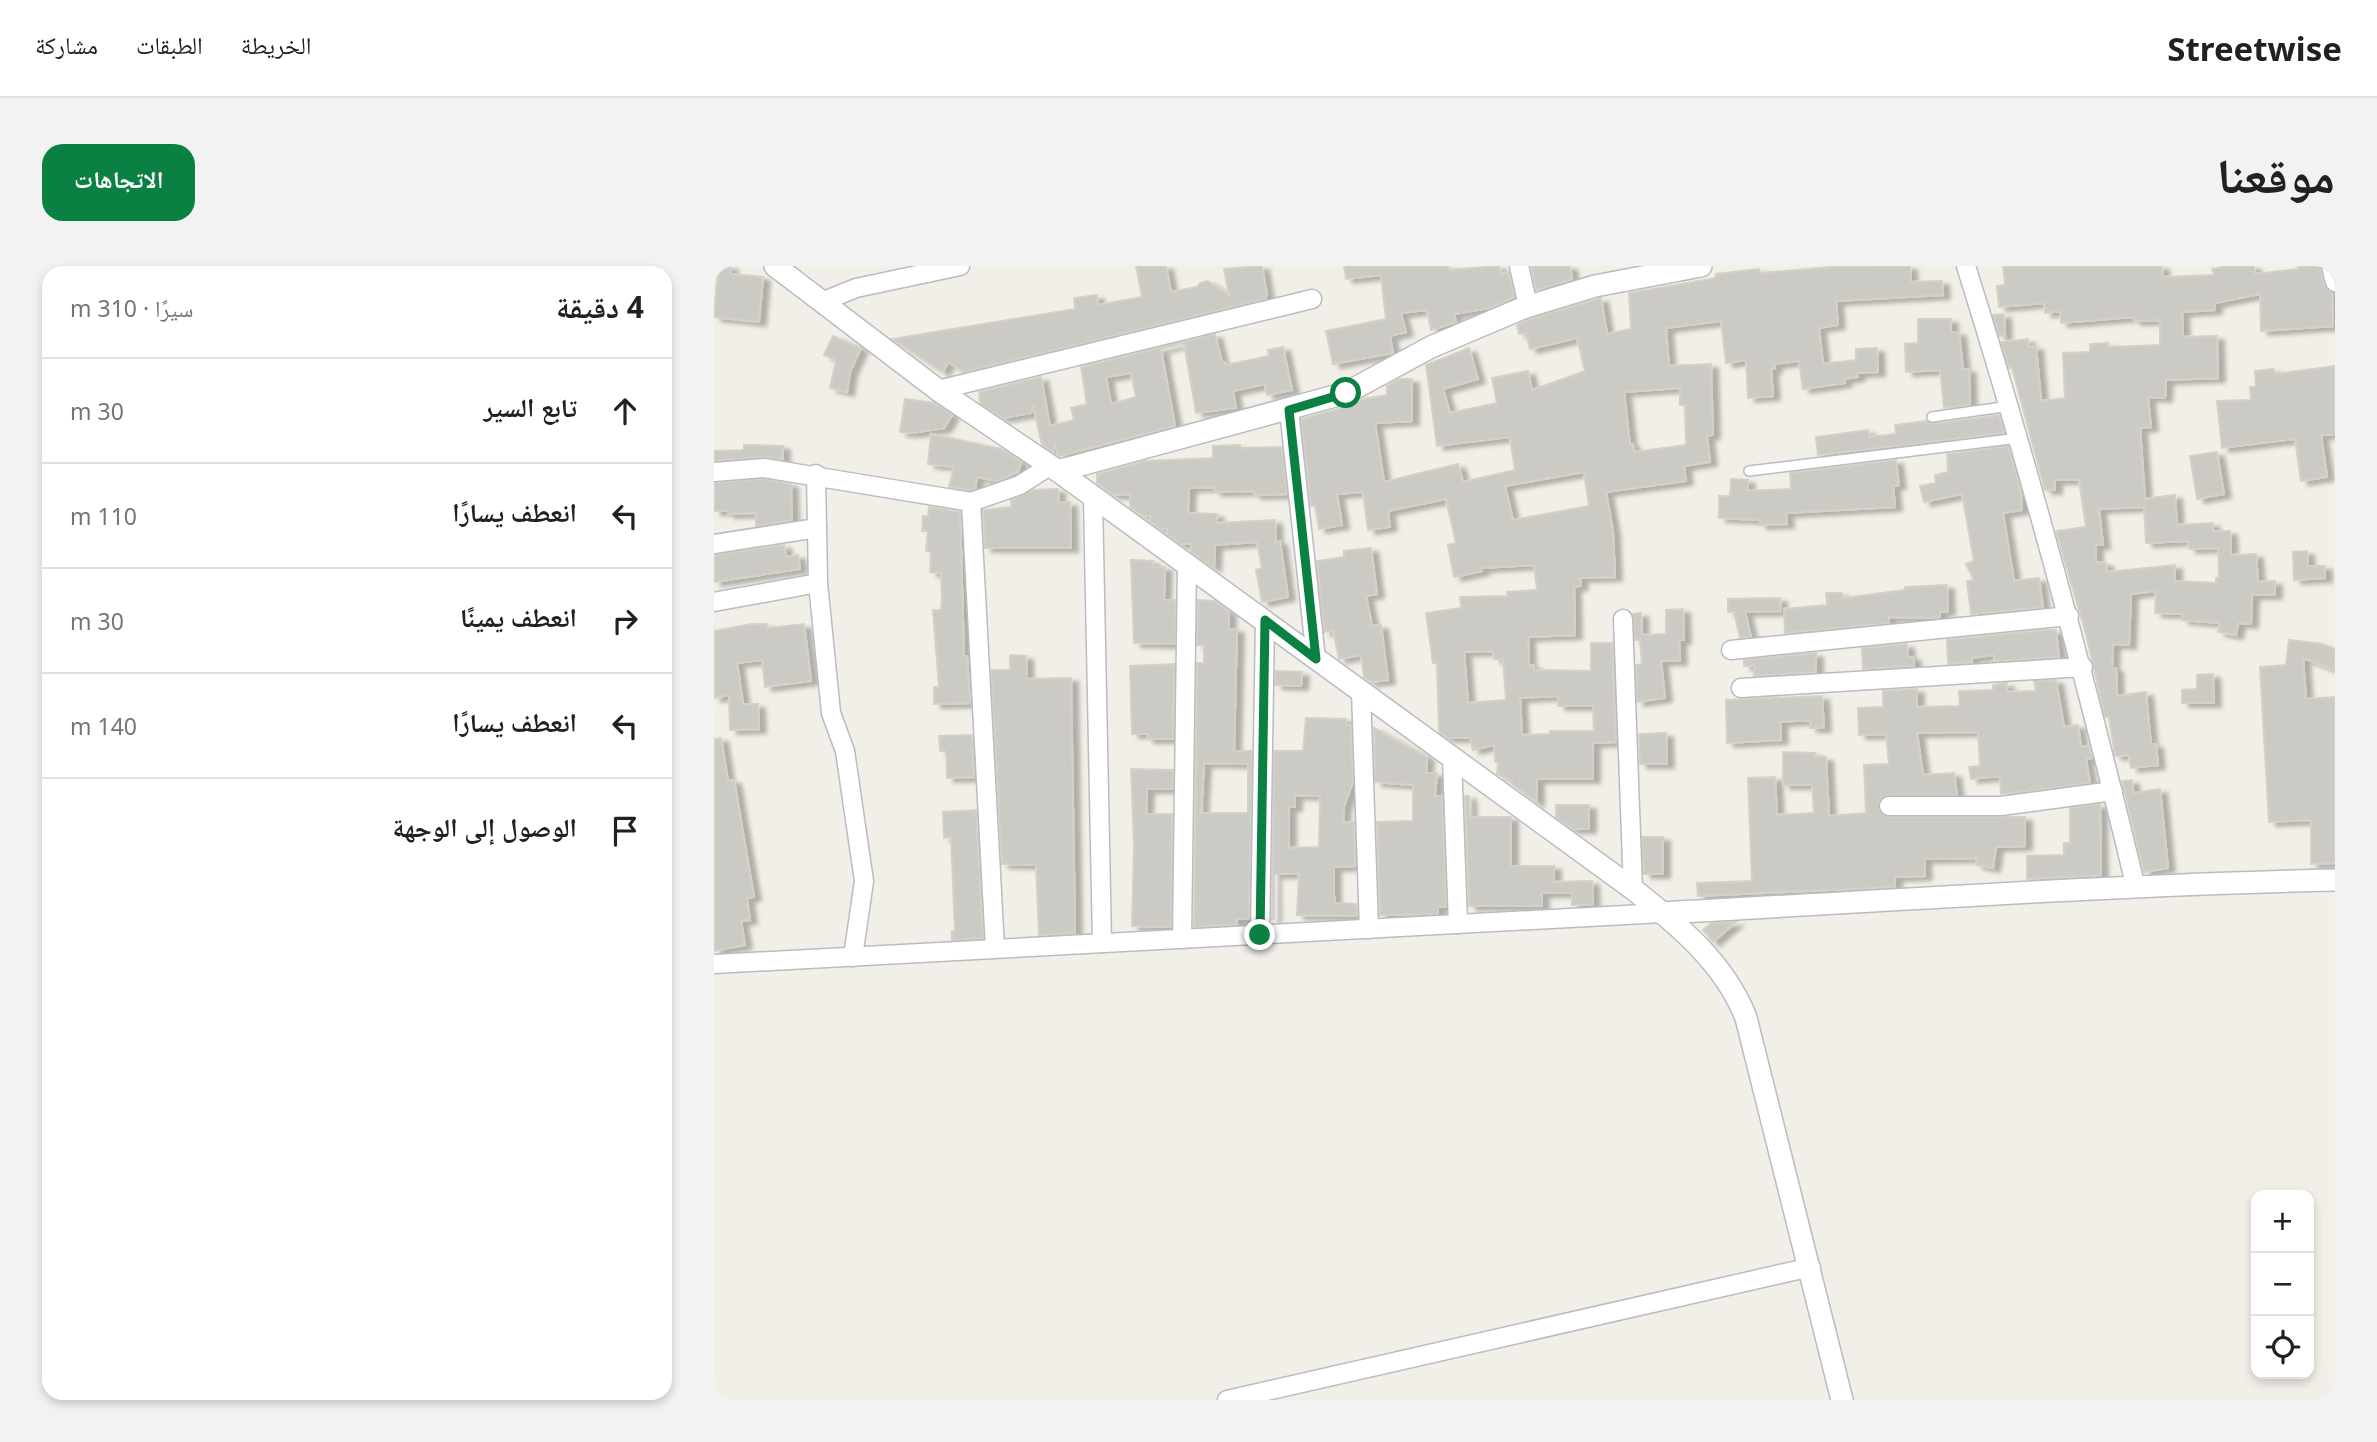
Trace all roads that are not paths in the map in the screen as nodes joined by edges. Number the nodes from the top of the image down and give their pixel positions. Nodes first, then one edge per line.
1 (775, 266) edge
2 (960, 266) edge
3 (1519, 266) edge
4 (1701, 266) edge
5 (1966, 266) edge
6 (2331, 266) edge
7 (2335, 282) edge
8 (1312, 299) dead end
9 (824, 301) junction
10 (1528, 306) junction
11 (937, 390) junction
12 (2010, 406) junction
13 (1289, 410) junction
14 (1931, 417) dead end
15 (2019, 438) junction
16 (1053, 469) junction
17 (1749, 471) dead end
18 (714, 472) edge
19 (816, 474) junction
20 (1093, 497) junction
21 (971, 502) junction
22 (817, 528) junction
23 (714, 544) edge
24 (1187, 563) junction
25 (818, 583) junction
26 (714, 602) edge
27 (2068, 616) junction
28 (1623, 619) dead end
29 (1265, 620) junction
30 (1731, 650) dead end
31 (1316, 659) junction
32 (2083, 667) junction
33 (1741, 688) dead end
34 (1361, 691) junction
35 (1452, 758) junction
36 (2113, 792) junction
37 (1889, 806) dead end
38 (2335, 880) edge
39 (2135, 884) junction
40 (1633, 889) junction
41 (1662, 913) junction
42 (1458, 924) junction
43 (1369, 929) junction
44 (1260, 935) junction
45 (1182, 939) junction
46 (1102, 943) junction
47 (995, 947) junction
48 (853, 957) junction
49 (714, 964) edge
50 (1811, 1267) junction
51 (1227, 1400) edge
52 (1842, 1400) edge

1 - 9 street
2 - 9 street
3 - 10 street
4 - 10 street
5 - 12 street
6 - 7 street
8 - 11 street
9 - 11 street
10 - 13 street
11 - 16 street
12 - 14 lane
12 - 15 street
13 - 16 street
13 - 31 street
15 - 17 lane
15 - 27 street
16 - 20 street
16 - 21 street
18 - 19 street
19 - 21 street
19 - 22 street
20 - 24 street
20 - 46 street
21 - 47 street
22 - 23 street
22 - 25 street
24 - 29 street
24 - 45 street
25 - 26 street
25 - 48 street
27 - 30 street
27 - 32 street
28 - 40 street
29 - 31 street
29 - 44 street
31 - 34 street
32 - 33 street
32 - 36 street
34 - 35 street
34 - 43 street
35 - 40 street
35 - 42 street
36 - 37 street
36 - 39 street
38 - 39 street
39 - 41 street
40 - 41 street
41 - 42 street
41 - 50 street
42 - 43 street
43 - 44 street
44 - 45 street
45 - 46 street
46 - 47 street
47 - 48 street
48 - 49 street
50 - 51 street
50 - 52 street

